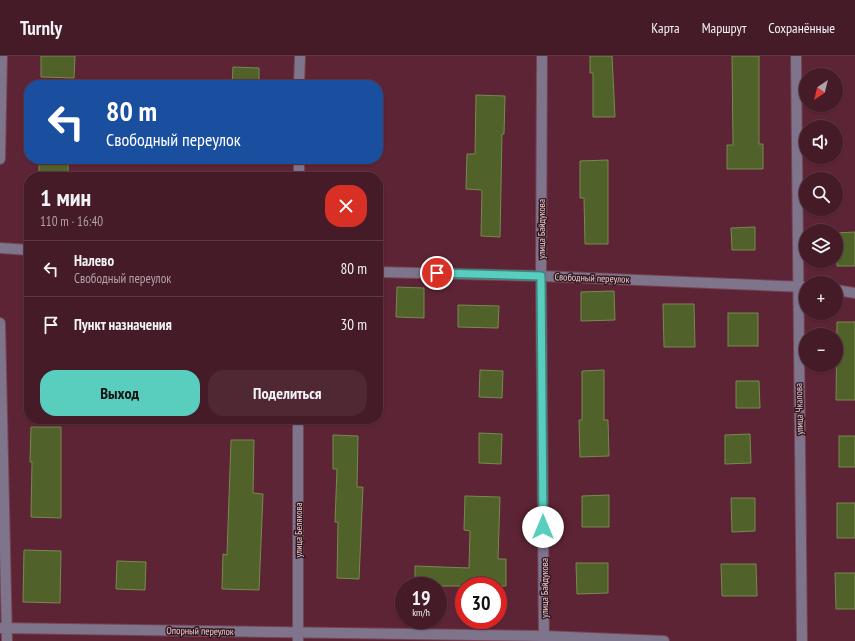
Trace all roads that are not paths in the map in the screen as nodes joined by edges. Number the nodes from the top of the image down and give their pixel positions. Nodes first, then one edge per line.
1 (2, 56) edge
2 (300, 56) edge
3 (542, 56) edge
4 (796, 56) edge
5 (299, 80) edge
6 (0, 159) edge
7 (0, 248) edge
8 (24, 250) edge
9 (383, 272) edge
10 (541, 276) junction
11 (801, 276) edge
12 (799, 286) edge
13 (843, 291) edge
14 (855, 293) edge
15 (801, 320) edge
16 (0, 323) edge
17 (298, 424) edge
18 (3, 627) edge
19 (298, 637) edge
20 (544, 639) edge
21 (7, 641) edge
22 (664, 641) edge
23 (802, 641) edge

1 - 6 street
2 - 5 street
3 - 10 street, улица Байдукова
4 - 11 street, улица Чкалова
7 - 8 street
9 - 10 street, Свободный переулок
10 - 12 street, Свободный переулок
10 - 20 street, улица Байдукова
13 - 14 street
15 - 23 street, улица Чкалова
16 - 18 street
17 - 19 street, улица Белякова
18 - 19 street, Опорный переулок
18 - 21 street
19 - 20 street, Опорный переулок
20 - 22 street, Опорный переулок

